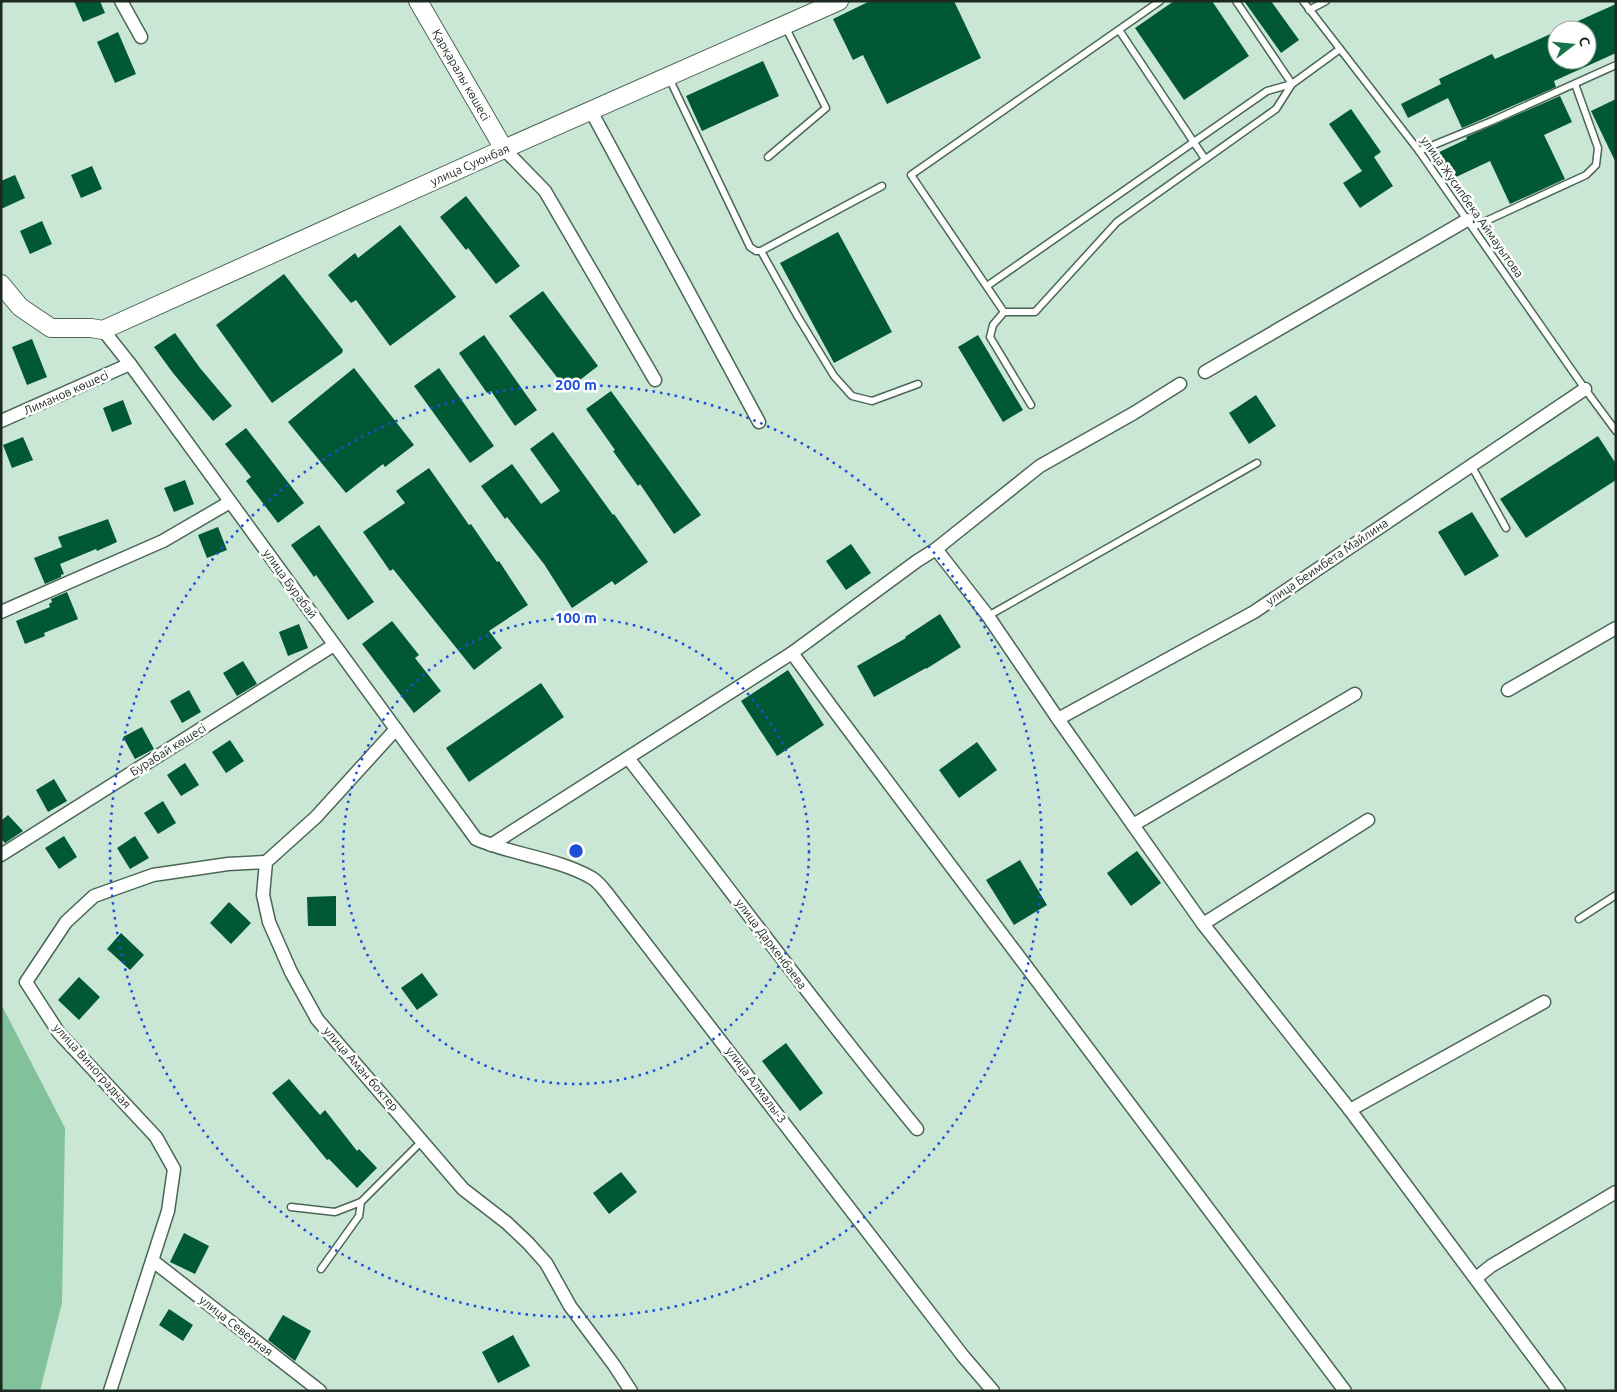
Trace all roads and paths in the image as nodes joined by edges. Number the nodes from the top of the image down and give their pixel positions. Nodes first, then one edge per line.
1 (121, 1) edge
2 (418, 1) edge
3 (839, 1) edge
4 (1160, 1) edge
5 (1236, 1) edge
6 (1303, 1) edge
7 (1326, 1) edge
8 (1310, 10) junction
9 (785, 25) junction
10 (1119, 30) junction
11 (141, 37) dead end
12 (1340, 49) junction
13 (1616, 65) edge
14 (668, 76) junction
15 (1292, 84) junction
16 (1575, 84) junction
17 (591, 111) junction
18 (1195, 142) junction
19 (504, 149) junction
20 (1420, 151) junction
21 (768, 157) dead end
22 (1205, 159) junction
23 (882, 186) dead end
24 (1470, 224) junction
25 (761, 251) junction
26 (1, 284) edge
27 (987, 286) junction
28 (1004, 312) junction
29 (103, 330) junction
30 (130, 364) junction
31 (1205, 372) dead end
32 (656, 380) dead end
33 (918, 384) dead end
34 (1180, 384) dead end
35 (1585, 389) junction
36 (1032, 405) dead end
37 (1, 422) edge
38 (760, 422) dead end
39 (1616, 431) edge
40 (1257, 463) dead end
41 (1471, 465) junction
42 (230, 502) junction
43 (1506, 528) dead end
44 (936, 549) junction
45 (1, 612) edge
46 (988, 616) junction
47 (1616, 628) edge
48 (334, 645) junction
49 (792, 652) junction
50 (1508, 690) dead end
51 (1354, 694) dead end
52 (1058, 719) junction
53 (396, 729) junction
54 (628, 758) junction
55 (1368, 820) dead end
56 (1133, 825) junction
57 (476, 839) joint
58 (491, 846) junction
59 (1, 855) edge
60 (266, 862) junction
61 (1616, 895) edge
62 (1580, 918) dead end
63 (1203, 924) junction
64 (1544, 1002) dead end
65 (1350, 1110) junction
66 (917, 1129) dead end
67 (422, 1140) junction
68 (1616, 1192) edge
69 (362, 1202) junction
70 (291, 1207) dead end
71 (153, 1261) junction
72 (321, 1269) dead end
73 (1476, 1278) junction
74 (110, 1391) edge
75 (320, 1391) edge
76 (630, 1391) edge
77 (993, 1391) edge
78 (1345, 1391) edge
79 (1559, 1391) edge

1 - 11 street
2 - 19 street, Қарқаралы көшесі
3 - 9 street, улица Суюнбая
4 - 10 lane
5 - 15 lane
6 - 8 lane, улица Жусипбека Аймауытова
7 - 8 lane
8 - 12 lane, улица Жусипбека Аймауытова
9 - 14 street, улица Суюнбая
9 - 21 lane
10 - 18 lane
10 - 27 lane
12 - 15 lane
12 - 20 lane, улица Жусипбека Аймауытова
13 - 16 lane
14 - 17 street, улица Суюнбая
14 - 25 lane
15 - 18 lane
15 - 22 lane
16 - 20 lane
16 - 24 lane
17 - 19 street, улица Суюнбая
17 - 38 street
18 - 22 lane
18 - 27 lane
19 - 29 street, улица Суюнбая
19 - 32 street
20 - 24 lane, улица Жусипбека Аймауытова
22 - 28 lane
23 - 25 lane
24 - 31 street
24 - 35 lane, улица Жусипбека Аймауытова
25 - 33 lane
26 - 29 street
27 - 28 lane
28 - 36 lane
29 - 30 street, улица Бурабай
30 - 37 street, Лиманов көшесі
30 - 42 street, улица Бурабай
34 - 44 street
35 - 39 lane, улица Жусипбека Аймауытова
35 - 41 street, улица Беимбета Майлина
40 - 46 lane
41 - 43 lane
41 - 52 street, улица Беимбета Майлина
42 - 45 street
42 - 48 street, улица Бурабай
44 - 46 street
44 - 49 street
46 - 52 street
47 - 50 street
48 - 53 street, улица Бурабай
48 - 59 street, Бурабай көшесі
49 - 54 street
49 - 78 street
51 - 56 street
52 - 56 street
53 - 57 street, улица Бурабай
53 - 60 street
54 - 58 street
54 - 66 street, улица Даркенбаева
55 - 63 street
56 - 63 street
57 - 58 street, улица Алмалы-3
58 - 77 street, улица Алмалы-3
60 - 67 street, улица Аман боктер
60 - 71 street, улица Виноградная
61 - 62 lane
63 - 65 street
64 - 65 street
65 - 73 street
67 - 69 lane
67 - 76 street, улица Аман боктер
68 - 73 street
69 - 70 lane
69 - 72 lane
71 - 74 street, улица Виноградная
71 - 75 street, улица Северная
73 - 79 street

